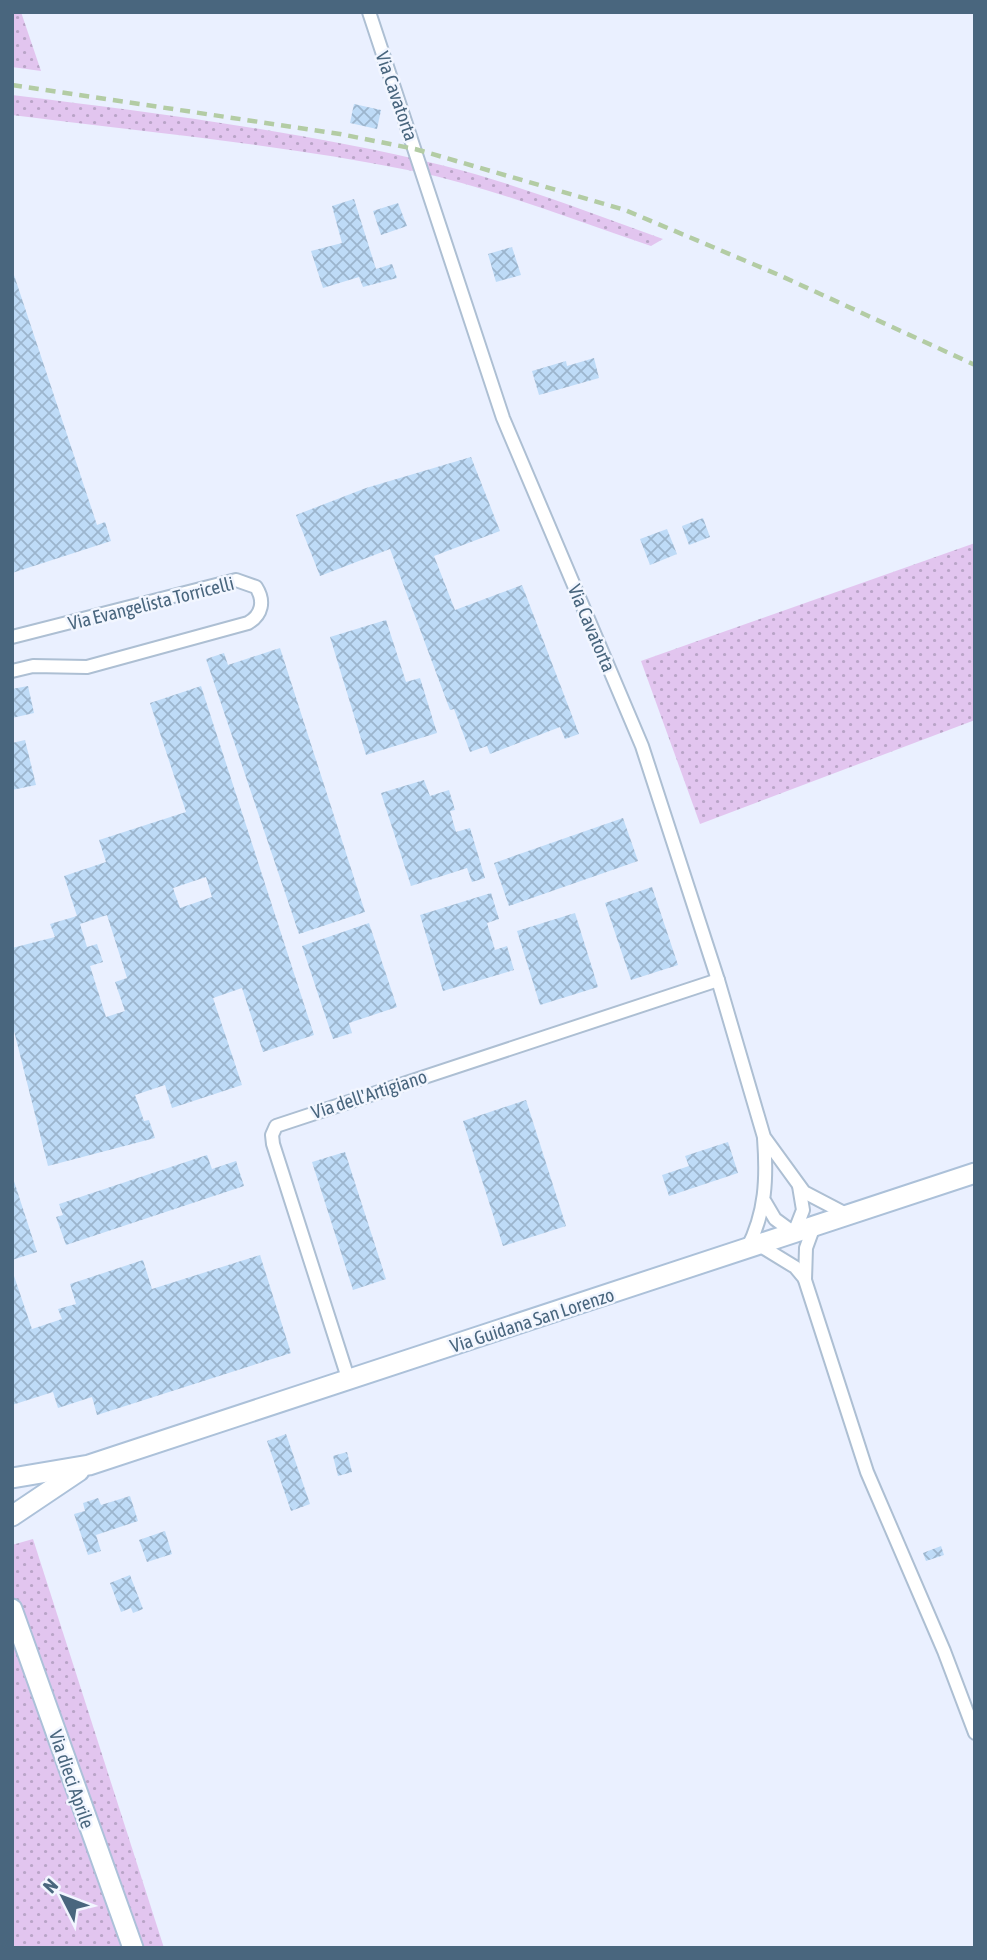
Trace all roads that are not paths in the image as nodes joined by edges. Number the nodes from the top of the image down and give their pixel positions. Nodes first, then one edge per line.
1 (369, 12) edge
2 (12, 637) edge
3 (12, 671) edge
4 (718, 981) junction
5 (764, 1137) junction
6 (975, 1173) edge
7 (799, 1186) junction
8 (765, 1202) junction
9 (848, 1215) junction
10 (814, 1226) junction
11 (794, 1233) junction
12 (753, 1247) junction
13 (805, 1280) junction
14 (349, 1381) junction
15 (89, 1465) junction
16 (12, 1478) edge
17 (12, 1516) edge
18 (12, 1609) edge
19 (975, 1733) edge
20 (133, 1948) edge

1 - 4 street, Via Cavatorta
2 - 3 street, Via Evangelista Torricelli
4 - 5 street, Via Cavatorta
4 - 14 street, Via dell'Artigiano
5 - 7 street, Via Cavatorta
5 - 8 street
6 - 9 street, Via Guidana San Lorenzo
7 - 9 street, Via Cavatorta
7 - 11 street
8 - 11 street
8 - 12 street
9 - 10 street, Via Guidana San Lorenzo
10 - 11 street, Via Guidana San Lorenzo
10 - 13 street
11 - 12 street, Via Guidana San Lorenzo
12 - 13 street
12 - 14 street, Via Guidana San Lorenzo
13 - 19 street
14 - 15 street, Via Guidana San Lorenzo
15 - 16 street
15 - 17 street
18 - 20 street, Via dieci Aprile

